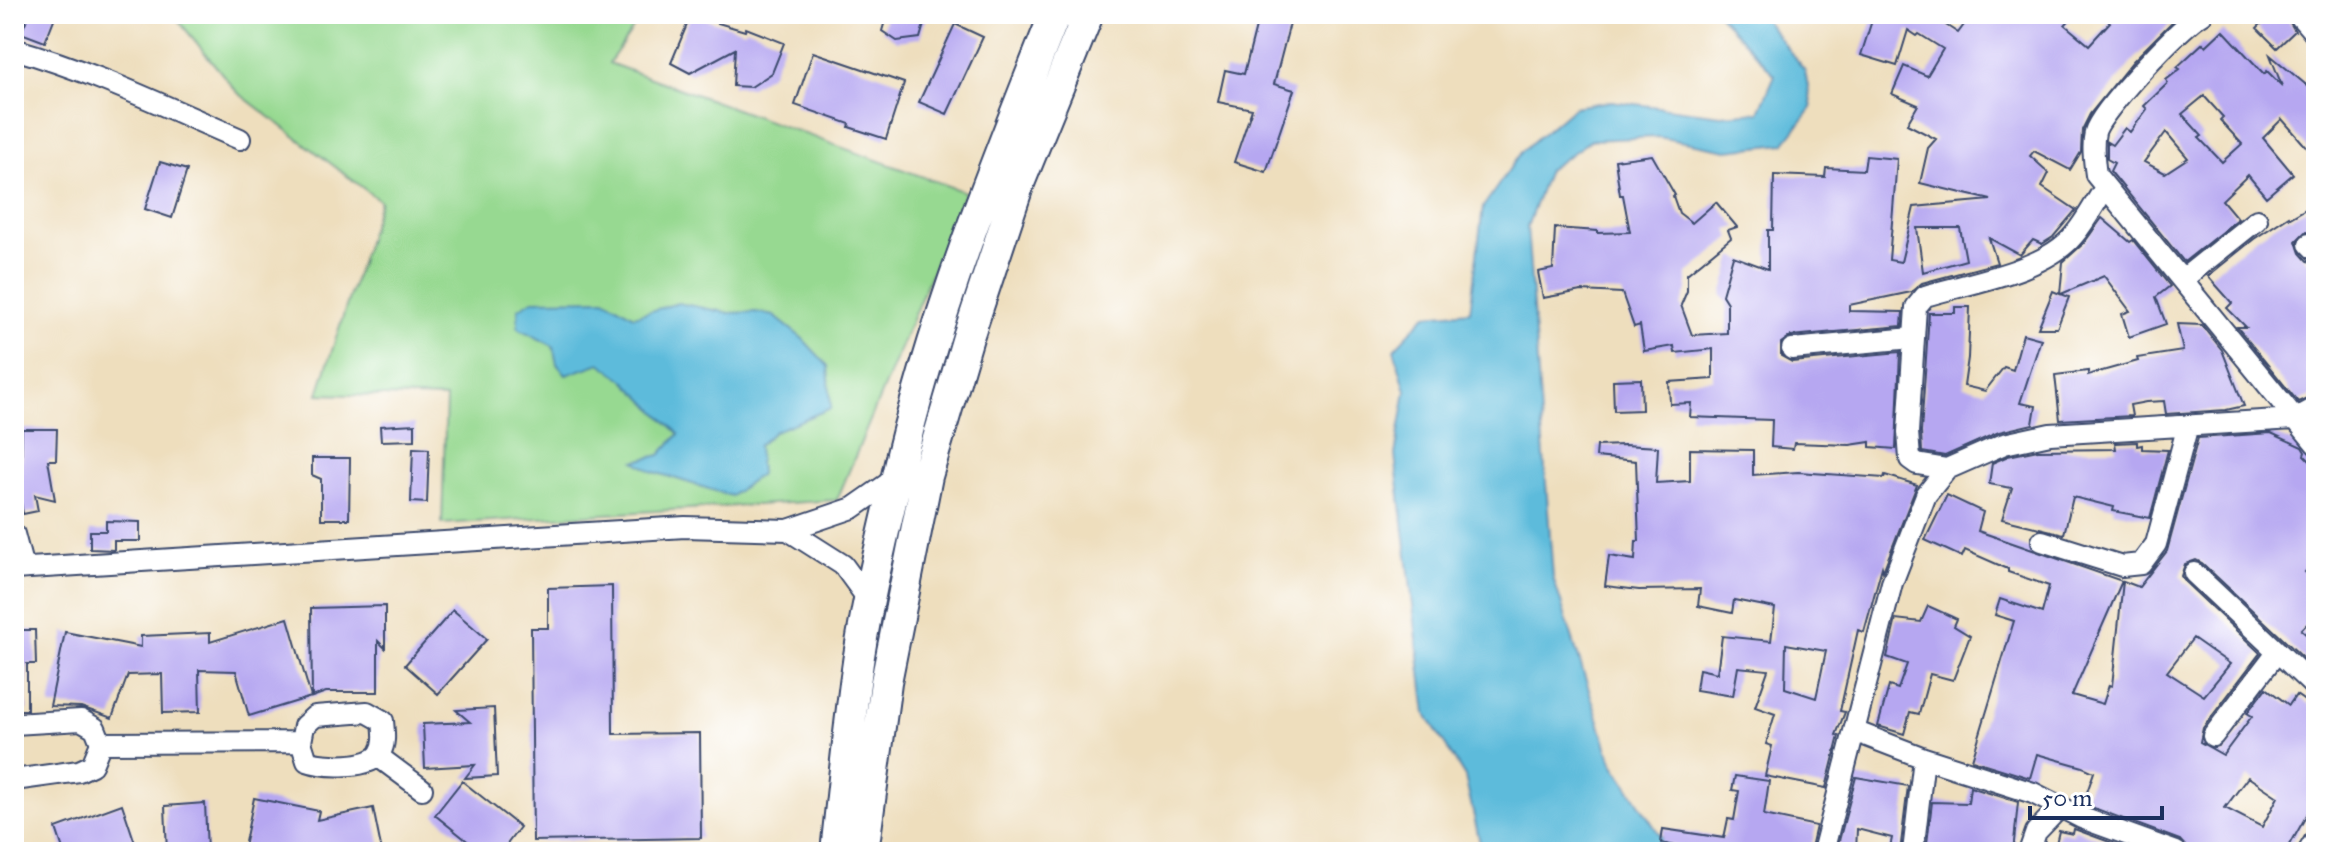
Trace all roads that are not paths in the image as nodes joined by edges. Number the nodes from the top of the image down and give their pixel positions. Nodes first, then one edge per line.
1 (1055, 14) edge
2 (1088, 14) edge
3 (2202, 14) edge
4 (2298, 14) edge
5 (2316, 35) edge
6 (14, 49) edge
7 (240, 139) dead end
8 (2105, 188) junction
9 (2257, 220) dead end
10 (2183, 279) junction
11 (1912, 338) junction
12 (1792, 349) dead end
13 (2316, 407) edge
14 (2294, 419) junction
15 (2188, 425) junction
16 (2316, 444) edge
17 (1947, 469) junction
18 (896, 478) junction
19 (788, 530) junction
20 (14, 534) edge
21 (2042, 541) dead end
22 (18, 568) edge
23 (2194, 573) dead end
24 (870, 602) junction
25 (2277, 652) junction
26 (2316, 688) edge
27 (14, 724) edge
28 (1854, 731) junction
29 (2213, 736) dead end
30 (301, 742) junction
31 (101, 743) junction
32 (379, 757) junction
33 (1924, 758) junction
34 (14, 780) edge
35 (422, 789) dead end
36 (2060, 807) junction
37 (2316, 839) edge
38 (836, 852) edge
39 (863, 852) edge
40 (1823, 852) edge
41 (1913, 852) edge
42 (2029, 852) edge
43 (2176, 852) edge
44 (2308, 852) edge

1 - 18 main road
2 - 39 main road
3 - 8 street
4 - 5 street
6 - 7 street
8 - 10 street
8 - 11 street
9 - 10 street
10 - 14 street
11 - 12 street
11 - 17 street
13 - 14 street
14 - 15 street
14 - 16 street
15 - 17 street
15 - 21 street
17 - 28 street
18 - 19 street
18 - 24 main road
19 - 22 street
19 - 24 street
20 - 22 street
23 - 25 street
24 - 38 main road
25 - 26 street
25 - 29 street
27 - 31 street
28 - 33 street
28 - 40 street
30 - 31 street
30 - 32 street
30 - 32 street
31 - 34 street
32 - 35 street
33 - 36 street
33 - 41 street
36 - 42 street
36 - 43 street
37 - 44 street

